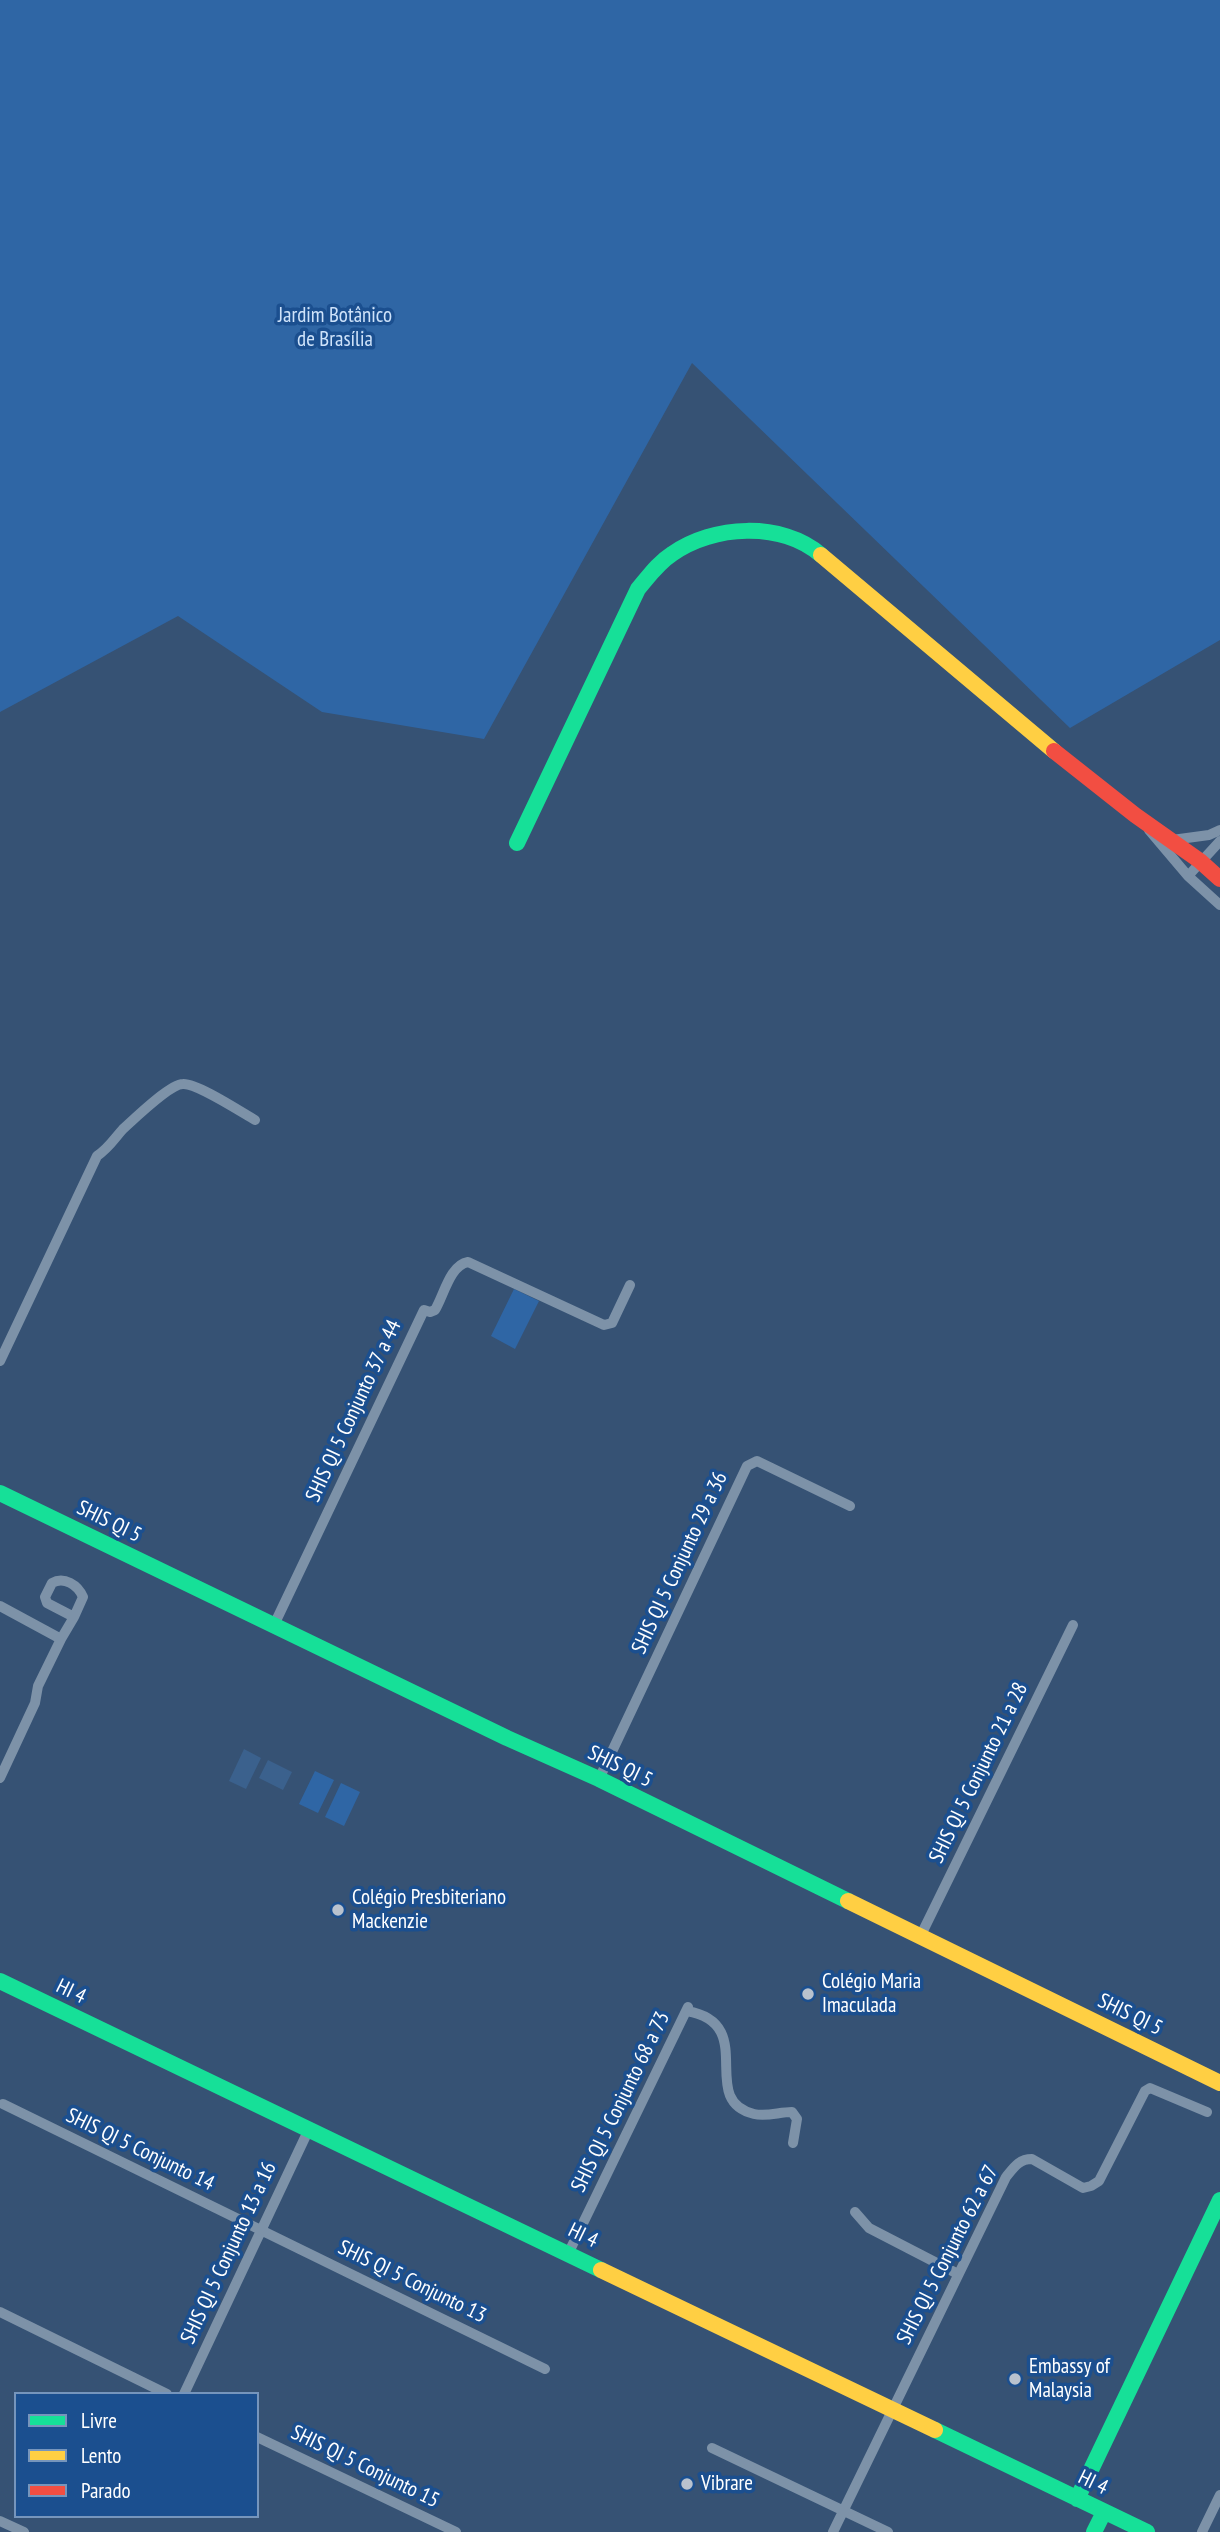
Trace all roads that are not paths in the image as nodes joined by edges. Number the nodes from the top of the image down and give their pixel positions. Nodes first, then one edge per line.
1 (1135, 815) junction
2 (1220, 830) edge
3 (1171, 840) junction
4 (1220, 841) edge
5 (517, 843) dead end
6 (1212, 868) edge
7 (1188, 876) junction
8 (1220, 905) edge
9 (255, 1120) dead end
10 (630, 1285) dead end
11 (0, 1361) edge
12 (0, 1493) edge
13 (850, 1506) dead end
14 (0, 1606) edge
15 (74, 1617) dead end
16 (274, 1625) junction
17 (1073, 1625) dead end
18 (61, 1639) junction
19 (0, 1778) edge
20 (599, 1779) junction
21 (920, 1937) junction
22 (0, 1981) edge
23 (1220, 2083) edge
24 (3, 2105) dead end
25 (1207, 2112) dead end
26 (309, 2129) junction
27 (793, 2143) dead end
28 (1220, 2200) edge
29 (855, 2212) dead end
30 (261, 2230) junction
31 (569, 2252) junction
32 (958, 2274) junction
33 (0, 2312) edge
34 (545, 2369) dead end
35 (163, 2392) edge
36 (185, 2392) edge
37 (891, 2410) junction
38 (259, 2438) edge
39 (712, 2448) dead end
40 (1220, 2495) edge
41 (1077, 2499) junction
42 (844, 2510) junction
43 (1104, 2512) junction
44 (0, 2521) edge
45 (23, 2532) edge
46 (456, 2532) edge
47 (833, 2532) edge
48 (888, 2532) edge
49 (1094, 2532) edge
50 (1147, 2532) edge
51 (1202, 2532) edge

1 - 3 street
1 - 5 street
1 - 7 street
2 - 3 street
3 - 6 street
4 - 6 street
6 - 7 street
7 - 8 street
9 - 11 street
10 - 16 street, SHIS QI 5 Conjunto 37 a 44
12 - 16 street, SHIS QI 5
13 - 20 street, SHIS QI 5 Conjunto 29 a 36
14 - 18 street
15 - 18 street
16 - 20 street, SHIS QI 5
17 - 21 street, SHIS QI 5 Conjunto 21 a 28
18 - 19 street
20 - 21 street, SHIS QI 5
21 - 23 street, SHIS QI 5
22 - 26 street, HI 4
24 - 30 street, SHIS QI 5 Conjunto 14
25 - 32 street, SHIS QI 5 Conjunto 62 a 67
26 - 30 street, SHIS QI 5 Conjunto 13 a 16
26 - 31 street, HI 4
27 - 31 street, SHIS QI 5 Conjunto 68 a 73
28 - 41 street
29 - 32 street
30 - 34 street, SHIS QI 5 Conjunto 13
30 - 36 street, SHIS QI 5 Conjunto 13 a 16
31 - 37 street, HI 4
32 - 37 street, SHIS QI 5 Conjunto 62 a 67
33 - 35 street
37 - 41 street, HI 4
37 - 42 street, SHIS QI 5 Conjunto 62 a 67
38 - 46 street, SHIS QI 5 Conjunto 15
39 - 42 street
40 - 51 street
41 - 43 street, HI 4
42 - 47 street, SHIS QI 5 Conjunto 62 a 67
42 - 48 street
43 - 49 street
43 - 50 street, HI 4
44 - 45 street

